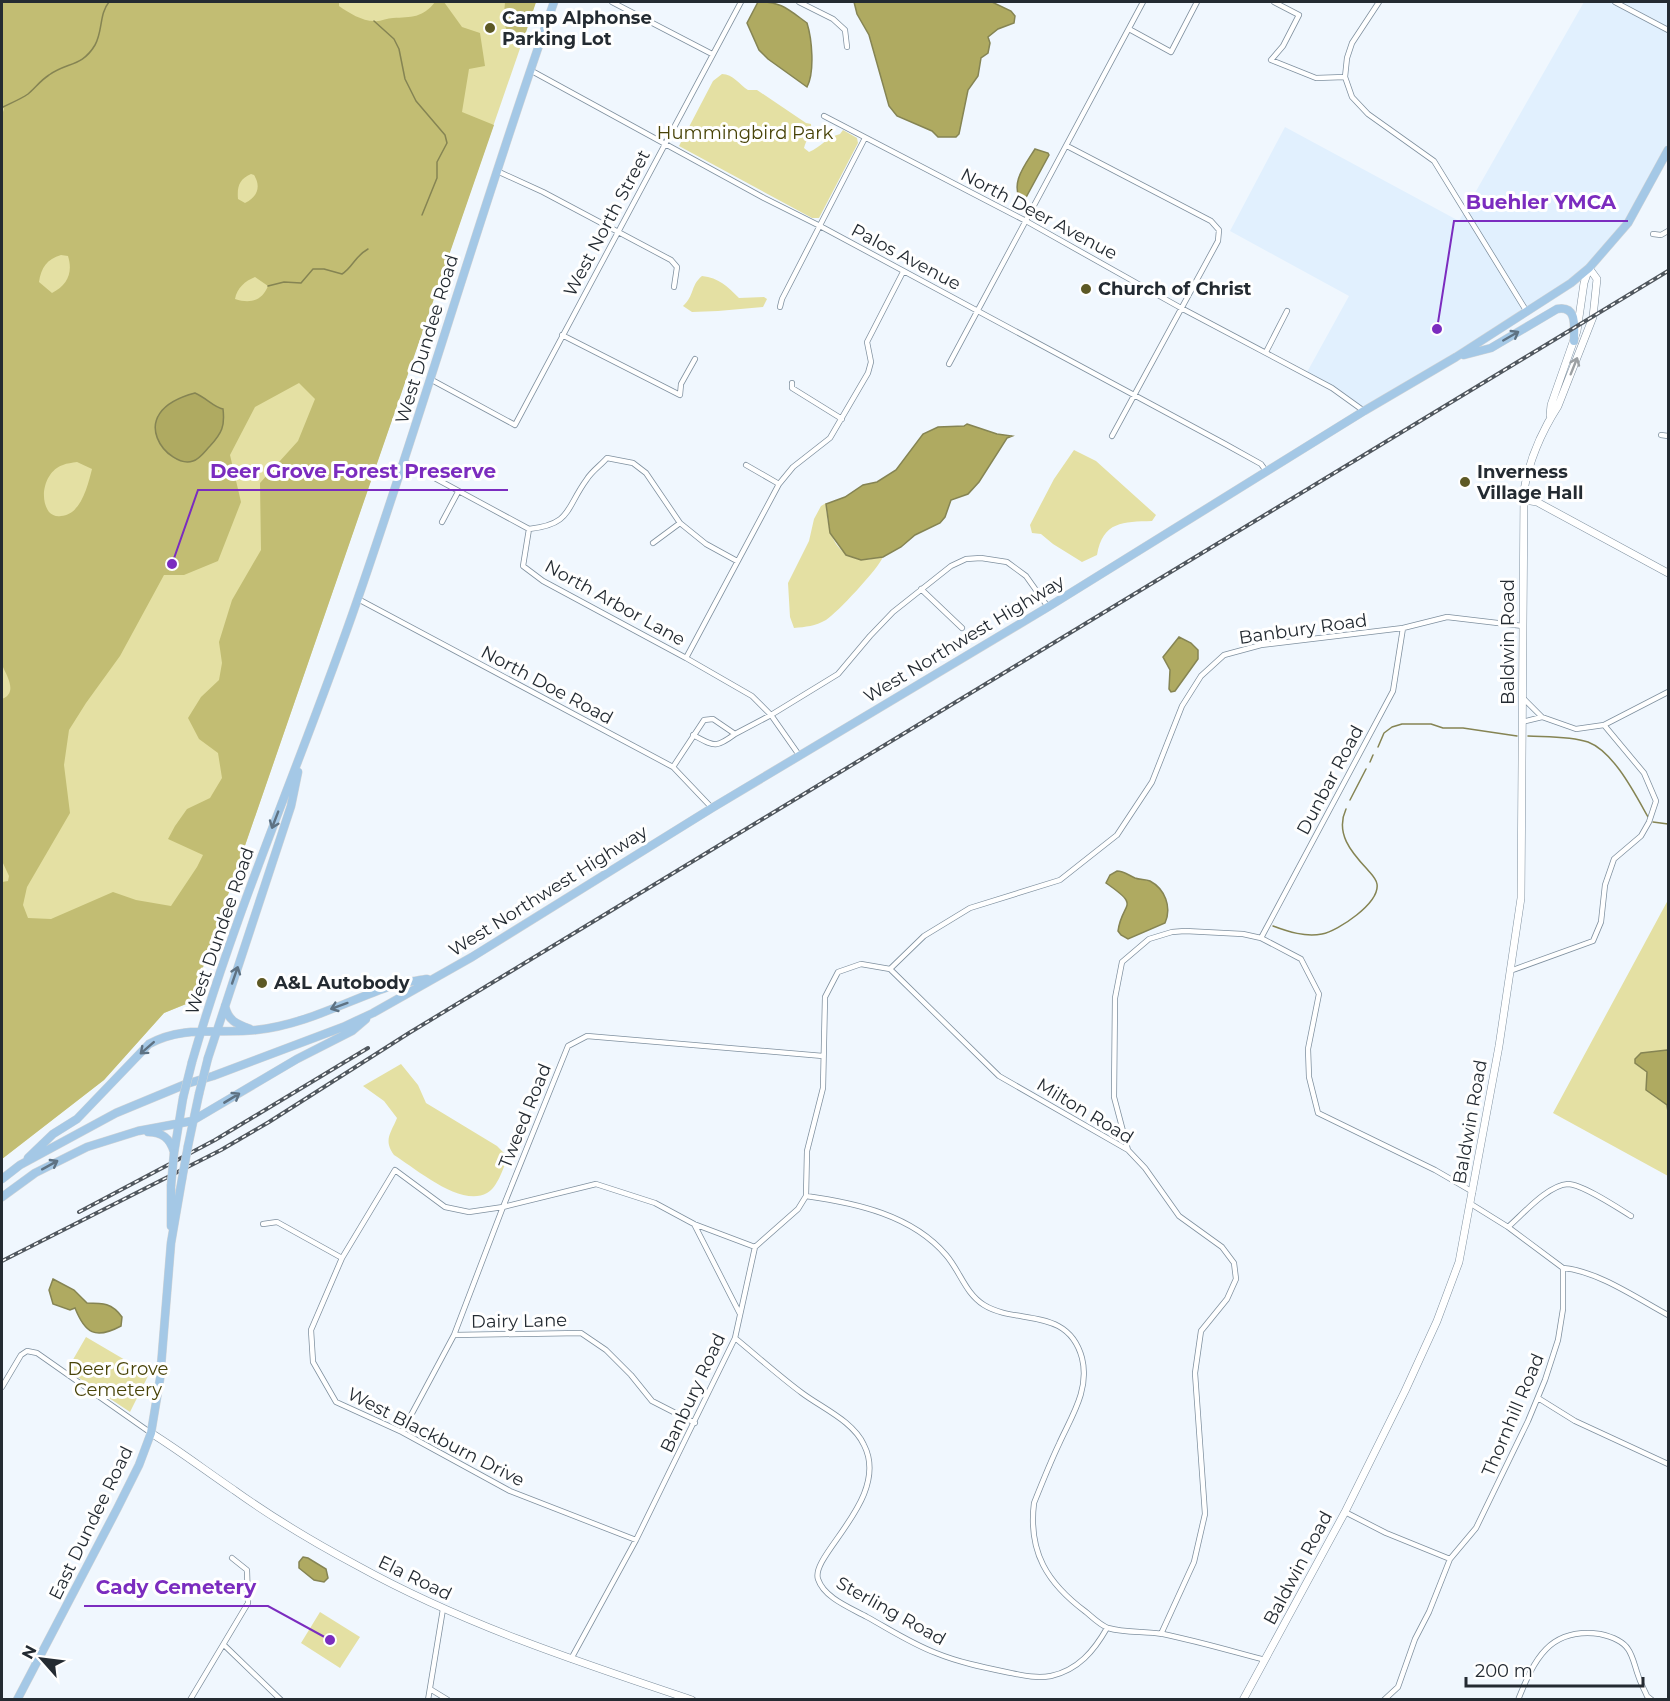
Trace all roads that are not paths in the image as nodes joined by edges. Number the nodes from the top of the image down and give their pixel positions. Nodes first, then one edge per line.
1 (554, 2) edge
2 (612, 2) edge
3 (741, 2) edge
4 (799, 2) edge
5 (1143, 2) edge
6 (1197, 2) edge
7 (1274, 2) edge
8 (1379, 2) edge
9 (1615, 2) edge
10 (1129, 29) junction
11 (1668, 30) edge
12 (847, 47) dead end
13 (712, 54) junction
14 (530, 70) junction
15 (1345, 77) junction
16 (824, 116) dead end
17 (865, 138) junction
18 (665, 143) junction
19 (1067, 146) junction
20 (1668, 150) edge
21 (497, 171) junction
22 (1026, 221) junction
23 (820, 226) junction
24 (617, 231) junction
25 (1668, 231) edge
26 (1653, 234) dead end
27 (1589, 268) junction
28 (903, 272) junction
29 (674, 287) dead end
30 (780, 307) dead end
31 (1181, 308) junction
32 (1287, 311) dead end
33 (978, 312) junction
34 (1527, 312) junction
35 (562, 335) junction
36 (1574, 341) junction
37 (1266, 352) junction
38 (1456, 357) junction
39 (694, 359) dead end
40 (949, 364) dead end
41 (430, 379) junction
42 (792, 383) dead end
43 (1134, 396) junction
44 (1364, 411) junction
45 (1550, 418) junction
46 (842, 419) junction
47 (1661, 435) dead end
48 (1112, 436) dead end
49 (1668, 436) edge
50 (405, 462) junction
51 (746, 465) dead end
52 (1266, 471) junction
53 (779, 484) junction
54 (458, 492) junction
55 (1524, 500) junction
56 (442, 522) dead end
57 (680, 523) junction
58 (528, 529) junction
59 (653, 543) dead end
60 (737, 561) junction
61 (1668, 573) edge
62 (921, 589) junction
63 (358, 599) junction
64 (1048, 607) junction
65 (1523, 626) junction
66 (962, 628) dead end
67 (1403, 628) junction
68 (686, 658) junction
69 (1668, 692) edge
70 (1522, 697) junction
71 (771, 715) junction
72 (1542, 717) junction
73 (1522, 722) junction
74 (1604, 725) junction
75 (735, 734) junction
76 (693, 735) junction
77 (302, 753) junction
78 (799, 755) junction
79 (674, 767) junction
80 (712, 808) junction
81 (1261, 938) junction
82 (890, 969) junction
83 (1510, 971) junction
84 (435, 978) junction
85 (225, 1005) junction
86 (373, 1013) junction
87 (254, 1030) junction
88 (201, 1031) junction
89 (216, 1031) junction
90 (824, 1056) junction
91 (192, 1121) junction
92 (179, 1124) junction
93 (138, 1131) junction
94 (1128, 1150) junction
95 (174, 1153) junction
96 (20, 1166) junction
97 (2, 1179) edge
98 (1473, 1192) junction
99 (806, 1196) junction
100 (2, 1197) edge
101 (1471, 1204) junction
102 (503, 1207) junction
103 (1630, 1216) dead end
104 (263, 1224) dead end
105 (694, 1224) junction
106 (1508, 1227) junction
107 (171, 1243) junction
108 (755, 1247) junction
109 (342, 1258) junction
110 (1563, 1269) junction
111 (740, 1314) junction
112 (1668, 1315) edge
113 (454, 1335) junction
114 (735, 1338) junction
115 (2, 1387) edge
116 (1538, 1398) junction
117 (695, 1423) junction
118 (402, 1432) junction
119 (151, 1433) junction
120 (1668, 1464) edge
121 (1345, 1512) junction
122 (636, 1540) junction
123 (232, 1558) dead end
124 (1450, 1559) junction
125 (443, 1609) junction
126 (1107, 1628) junction
127 (1161, 1634) junction
128 (224, 1645) junction
129 (571, 1659) junction
130 (1265, 1660) junction
131 (430, 1689) junction
132 (17, 1700) edge
133 (190, 1700) edge
134 (281, 1700) edge
135 (428, 1700) edge
136 (448, 1700) edge
137 (692, 1700) edge
138 (1243, 1700) edge
139 (1384, 1700) edge
140 (1518, 1700) edge
141 (1652, 1700) edge

1 - 14 main road, West Dundee Road
2 - 13 street
3 - 13 street, West North Street
4 - 12 street
5 - 10 street
6 - 10 street
7 - 15 street
8 - 15 street
9 - 11 street
10 - 19 street
13 - 18 street, West North Street
14 - 18 street, Palos Avenue
14 - 21 main road, West Dundee Road
15 - 34 street
16 - 17 street, North Deer Avenue
17 - 22 street, North Deer Avenue
17 - 23 street
18 - 23 street, Palos Avenue
18 - 24 street, West North Street
19 - 22 street
19 - 31 street
20 - 27 main road, West Northwest Highway
21 - 24 street
21 - 41 main road, West Dundee Road
22 - 31 street, North Deer Avenue
22 - 33 street
23 - 28 street, Palos Avenue
23 - 30 street
24 - 29 street
24 - 35 street, West North Street
25 - 26 street
27 - 34 main road, West Northwest Highway
27 - 36 street
45 -> 27 street
28 - 33 street, Palos Avenue
28 - 46 street
31 - 37 street, North Deer Avenue
31 - 43 street
32 - 37 street
33 - 40 street
33 - 43 street, Palos Avenue
34 - 38 main road, West Northwest Highway
35 - 39 street
35 - 41 street, West North Street
38 -> 36 main road
36 - 45 street
37 - 44 street, North Deer Avenue
38 - 44 main road, West Northwest Highway
41 - 50 main road, West Dundee Road
42 - 46 street
43 - 48 street
43 - 52 street, Palos Avenue
44 - 52 main road, West Northwest Highway
45 - 55 street, Baldwin Road
46 - 53 street
47 - 49 street
50 - 54 street
50 - 63 main road, West Dundee Road
51 - 53 street
52 - 64 main road, West Northwest Highway
53 - 60 street
54 - 56 street
54 - 58 street
55 - 61 street
55 - 65 street, Baldwin Road
57 - 58 street
57 - 59 street
57 - 60 street
58 - 68 street, North Arbor Lane
60 - 68 street
62 - 64 street
62 - 66 street
62 - 71 street
63 - 77 main road, West Dundee Road
63 - 79 street, North Doe Road
64 - 78 main road, West Northwest Highway
65 - 67 street, Banbury Road
65 - 70 street, Baldwin Road
67 - 81 street, Dunbar Road
67 - 82 street, Banbury Road
68 - 71 street, North Arbor Lane
69 - 74 street
70 - 72 street
70 - 73 street, Baldwin Road
71 - 75 street
71 - 78 street, North Arbor Lane
72 - 73 street
72 - 74 street
73 - 83 street, Baldwin Road
74 - 83 street
75 - 76 street
75 - 76 street
76 - 79 street
85 -> 77 main road, West Dundee Road
77 -> 88 main road, West Dundee Road
78 - 80 main road, West Northwest Highway
79 - 80 street, North Doe Road
80 - 84 main road, West Northwest Highway
81 - 94 street
81 - 98 street
82 - 90 street
82 - 94 street, Milton Road
83 - 98 street, Baldwin Road
84 - 86 main road, West Northwest Highway
84 -> 87 main road
85 - 87 main road
85 - 89 main road, West Dundee Road
91 -> 86 main road
86 - 96 main road, West Northwest Highway
87 - 89 main road
88 - 89 main road
88 - 92 main road, West Dundee Road, bridge
88 -> 96 main road
89 - 91 main road, West Dundee Road, bridge
90 - 99 street
90 - 102 street, Tweed Road
91 - 92 main road
91 - 107 main road, East Dundee Road, bridge
92 - 93 main road
92 - 95 main road, East Dundee Road
93 - 95 main road
100 -> 93 main road
94 - 127 street, Milton Road
95 - 107 main road, East Dundee Road, bridge
96 - 97 main road
98 - 101 street, Baldwin Road
99 - 108 street
99 - 126 street
101 - 106 street
101 - 121 street, Baldwin Road
102 - 105 street
102 - 109 street, West Blackburn Drive
102 - 113 street, Tweed Road
103 - 106 street
104 - 109 street
105 - 108 street
105 - 111 street
106 - 110 street
107 - 119 main road, East Dundee Road
108 - 111 street, Banbury Road
109 - 118 street, West Blackburn Drive
110 - 112 street
110 - 116 street, Thornhill Road
111 - 114 street, Banbury Road
113 - 117 street, Dairy Lane
113 - 118 street, Tweed Road
114 - 117 street, Banbury Road
114 - 126 street, Sterling Road
115 - 119 street
116 - 120 street
116 - 124 street, Thornhill Road
117 - 122 street, Banbury Road
118 - 122 street, West Blackburn Drive
119 - 125 street, Ela Road
119 - 132 main road, East Dundee Road
121 - 124 street
121 - 130 street, Baldwin Road
122 - 129 street, Banbury Road
123 - 128 street
124 - 139 street, Thornhill Road
125 - 129 street, Ela Road
125 - 131 street
126 - 127 street
127 - 130 street
128 - 133 street
128 - 134 street
129 - 137 street, Ela Road
130 - 138 street, Baldwin Road
131 - 135 street
131 - 136 street
140 - 141 street

